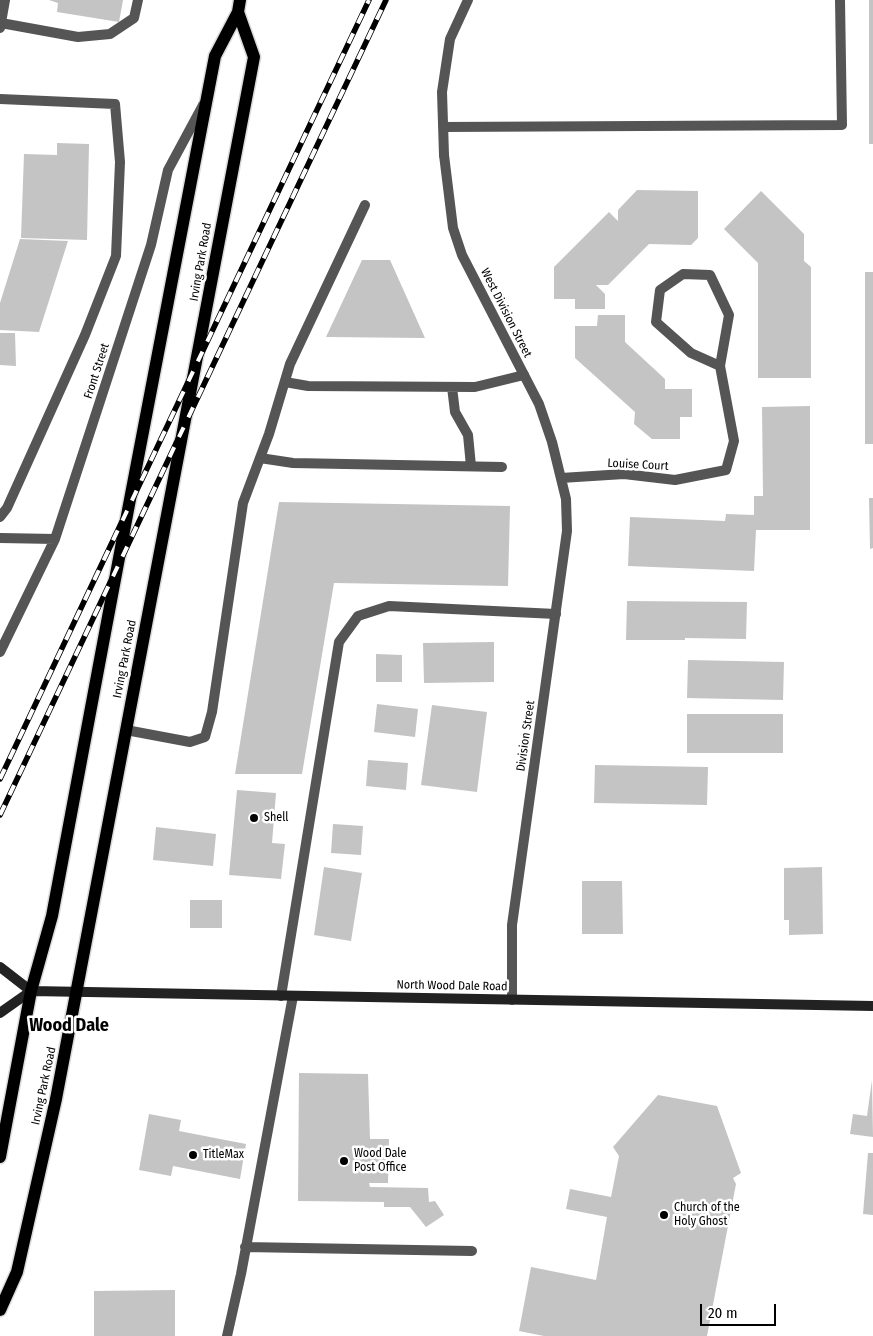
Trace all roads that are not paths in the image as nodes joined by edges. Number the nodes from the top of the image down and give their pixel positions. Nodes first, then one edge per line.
1 (6, 0) edge
2 (138, 0) edge
3 (468, 0) edge
4 (840, 0) edge
5 (239, 6) edge
6 (0, 25) edge
7 (208, 95) junction
8 (0, 99) edge
9 (444, 127) junction
10 (365, 205) dead end
11 (720, 366) junction
12 (524, 375) junction
13 (285, 382) junction
14 (452, 387) junction
15 (260, 458) junction
16 (471, 466) junction
17 (502, 467) dead end
18 (561, 478) junction
19 (0, 517) edge
20 (0, 538) edge
21 (55, 539) junction
22 (556, 614) junction
23 (0, 652) edge
24 (126, 730) junction
25 (0, 967) edge
26 (31, 991) junction
27 (77, 992) junction
28 (281, 996) junction
29 (293, 996) junction
30 (512, 1000) junction
31 (873, 1006) edge
32 (0, 1013) edge
33 (0, 1157) edge
34 (245, 1247) junction
35 (472, 1251) dead end
36 (0, 1310) edge
37 (227, 1336) edge

1 - 6 street
2 - 6 street
3 - 9 street, West Division Street
4 - 9 street
5 - 7 main road, Irving Park Road
5 - 24 main road, Irving Park Road
7 - 21 street, Front Street
7 - 26 main road, Irving Park Road
8 - 19 street
9 - 12 street, West Division Street
10 - 13 street
11 - 11 street, Louise Court
11 - 18 street, Louise Court
12 - 14 street
12 - 18 street, West Division Street
13 - 14 street
13 - 15 street
14 - 16 street
15 - 16 street
15 - 24 street
16 - 17 street
18 - 22 street, Division Street
20 - 21 street
21 - 23 street, Front Street
22 - 28 street
22 - 30 street, Division Street
24 - 27 main road, Irving Park Road
25 - 26 main road
26 - 27 main road, North Wood Dale Road
26 - 32 main road
26 - 33 main road, Irving Park Road
27 - 28 main road, North Wood Dale Road
27 - 36 main road, Irving Park Road
28 - 29 main road, North Wood Dale Road
29 - 30 main road, North Wood Dale Road
29 - 34 street
30 - 31 main road, North Wood Dale Road
34 - 35 street
34 - 37 street

